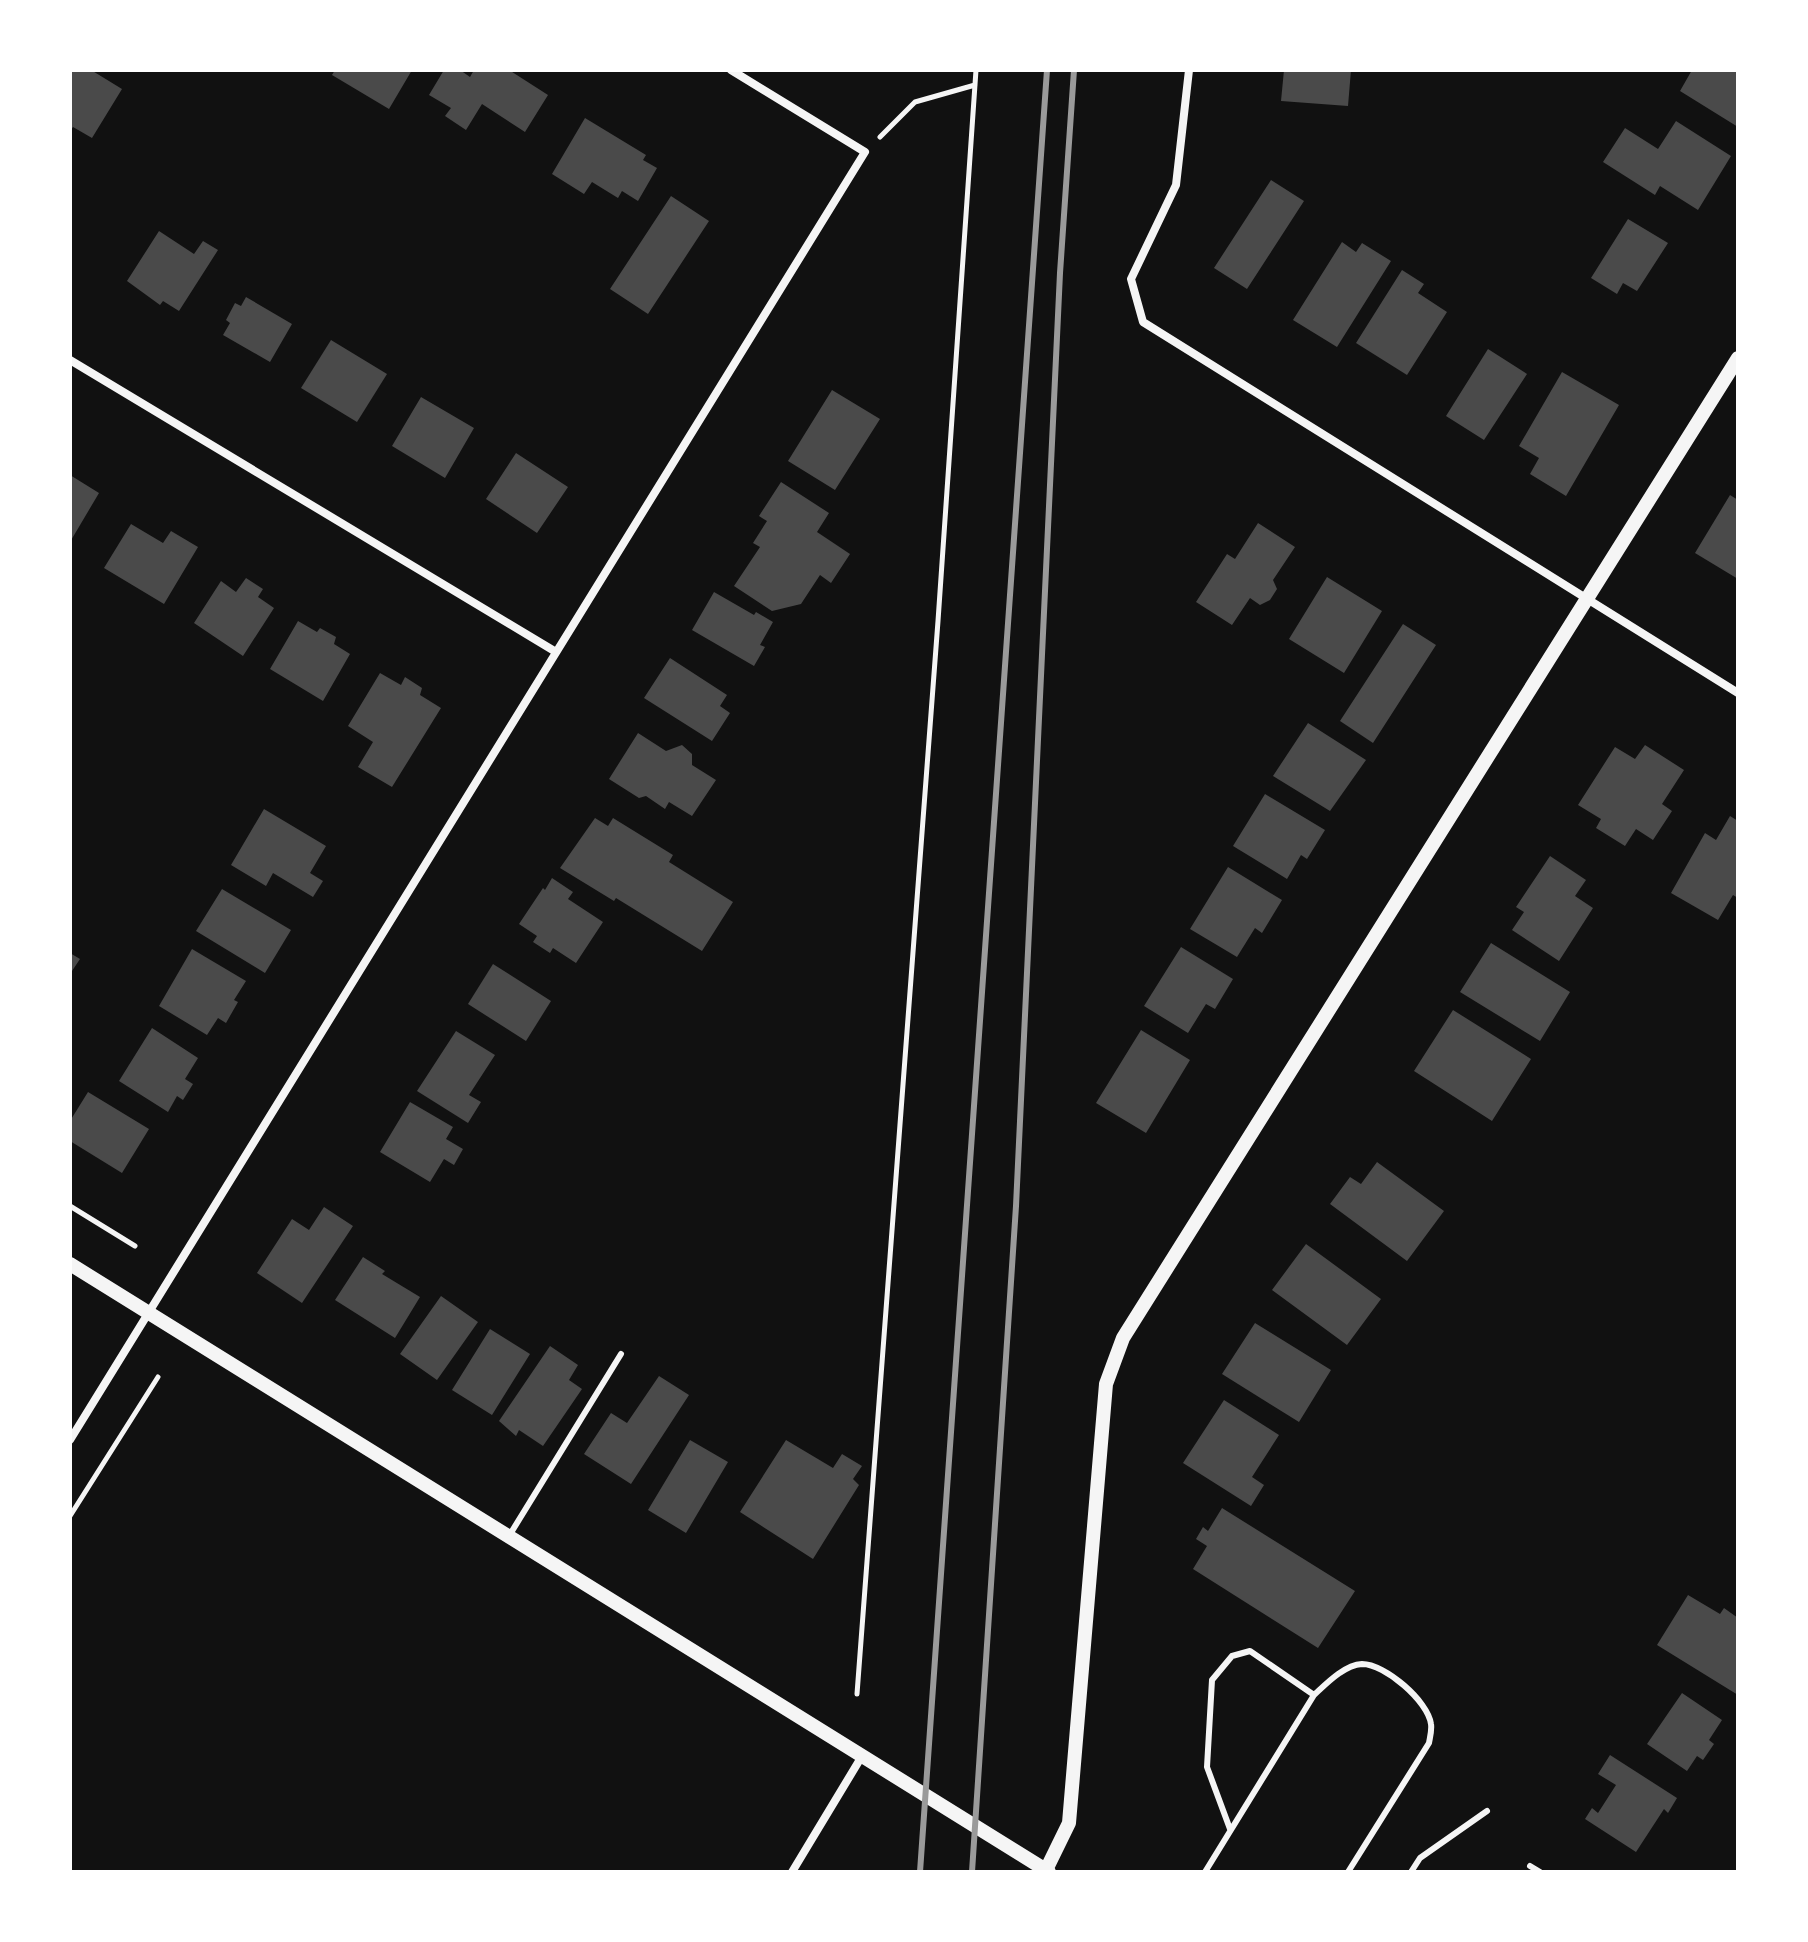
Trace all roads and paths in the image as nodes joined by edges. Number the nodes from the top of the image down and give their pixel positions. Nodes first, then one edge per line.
1 (731, 70) edge
2 (976, 70) edge
3 (1189, 70) edge
4 (975, 85) junction
5 (865, 152) junction
6 (1738, 358) edge
7 (70, 360) edge
8 (1588, 599) junction
9 (556, 652) junction
10 (1738, 693) edge
11 (70, 1206) edge
12 (135, 1246) dead end
13 (70, 1264) edge
14 (150, 1313) junction
15 (621, 1354) dead end
16 (158, 1377) dead end
17 (70, 1440) edge
18 (70, 1516) edge
19 (509, 1536) junction
20 (857, 1694) dead end
21 (1314, 1695) junction
22 (862, 1756) junction
23 (1487, 1811) dead end
24 (1230, 1829) junction
25 (1530, 1866) dead end
26 (1047, 1871) edge
27 (792, 1872) edge
28 (1205, 1872) edge
29 (1348, 1872) edge
30 (1411, 1872) edge
31 (1540, 1872) edge

1 - 5 street
2 - 4 path
3 - 8 street
4 - 5 path
4 - 20 path
5 - 9 street
6 - 8 street
7 - 9 street
8 - 10 street
8 - 26 street
9 - 14 street
11 - 12 path
13 - 14 street
14 - 17 street
14 - 19 street
15 - 19 lane
16 - 18 path
19 - 22 street
21 - 24 lane
21 - 24 lane
21 - 29 lane
22 - 26 street
22 - 27 street
23 - 30 lane
24 - 28 lane
25 - 31 lane

